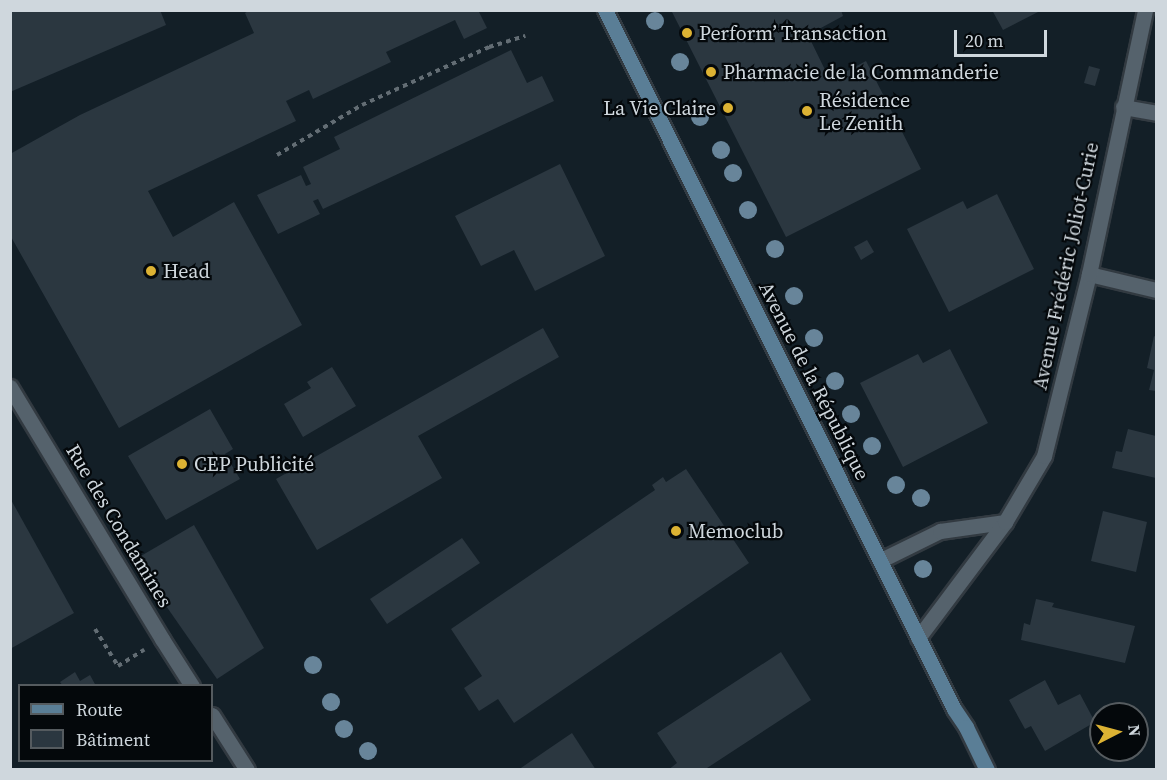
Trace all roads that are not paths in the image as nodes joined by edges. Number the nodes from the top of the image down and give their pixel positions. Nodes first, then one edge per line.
1 (605, 10) edge
2 (1145, 10) edge
3 (1123, 107) junction
4 (1156, 113) edge
5 (1089, 274) junction
6 (1156, 290) edge
7 (10, 387) edge
8 (1005, 522) junction
9 (881, 560) junction
10 (918, 638) junction
11 (191, 684) edge
12 (213, 717) edge
13 (247, 770) edge
14 (987, 770) edge

1 - 9 street, Avenue de la République
2 - 3 street, Avenue Frédéric Joliot-Curie
3 - 4 street
3 - 5 street, Avenue Frédéric Joliot-Curie
5 - 6 street
5 - 8 street, Avenue Frédéric Joliot-Curie
7 - 11 street, Rue des Condamines
8 - 9 street
8 - 10 street, Avenue Frédéric Joliot-Curie
9 - 10 street, Avenue de la République
10 - 14 street, Avenue de la République
12 - 13 street

